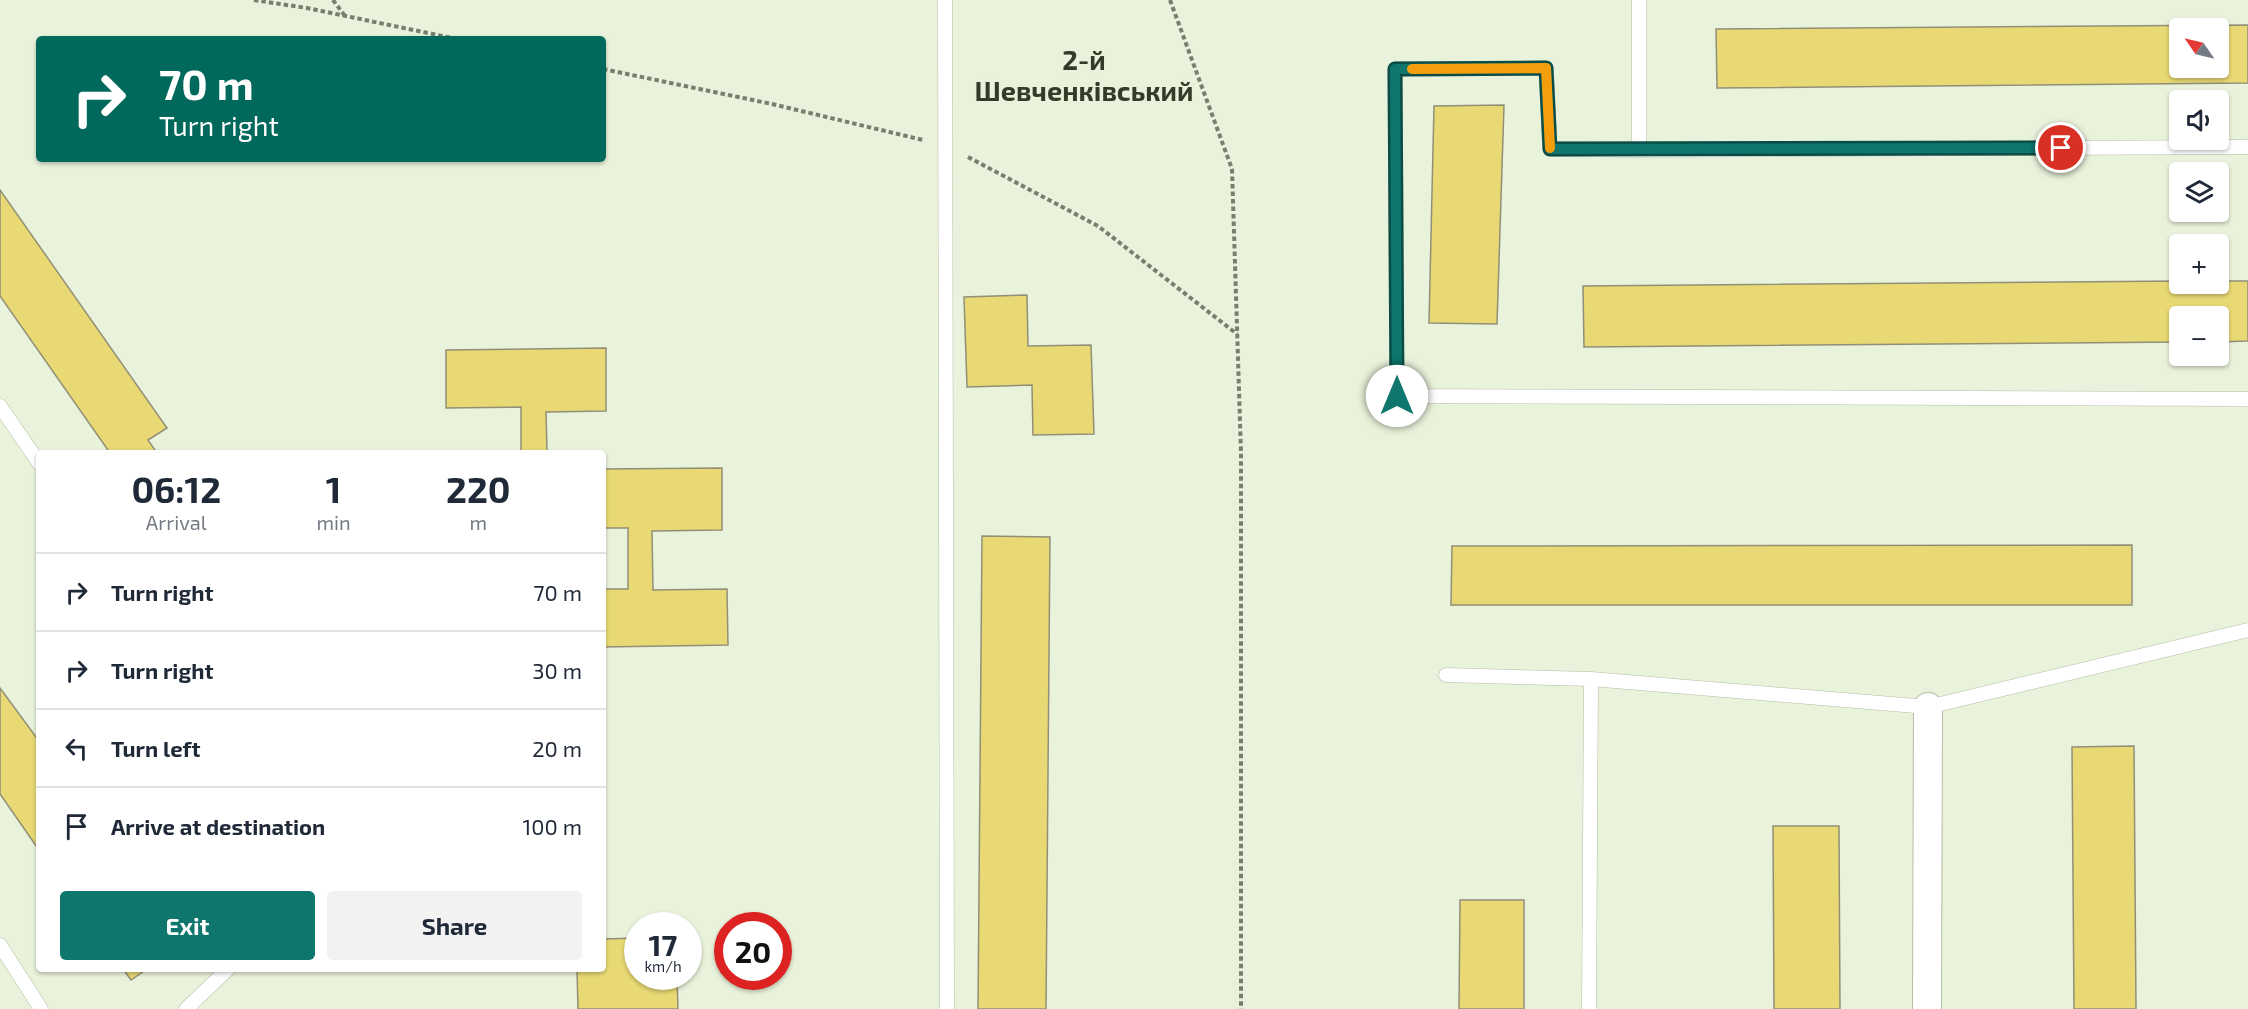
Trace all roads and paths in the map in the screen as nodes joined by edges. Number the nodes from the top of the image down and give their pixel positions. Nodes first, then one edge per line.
1 (254, 0) edge
2 (333, 0) edge
3 (945, 0) edge
4 (1170, 0) edge
5 (1639, 0) edge
6 (346, 16) junction
7 (443, 36) edge
8 (2248, 147) edge
9 (1639, 150) junction
10 (2248, 399) edge
11 (0, 405) edge
12 (36, 459) edge
13 (2248, 630) edge
14 (1446, 675) dead end
15 (1591, 679) junction
16 (1928, 707) junction
17 (0, 945) edge
18 (225, 972) edge
19 (41, 1009) edge
20 (186, 1009) edge
21 (946, 1009) edge
22 (1241, 1009) edge
23 (1589, 1009) edge
24 (1927, 1009) edge

1 - 6 path
2 - 6 path
3 - 21 lane
4 - 22 path
5 - 9 lane
6 - 7 path
8 - 9 lane
9 - 10 lane
11 - 12 lane
13 - 16 lane
14 - 15 lane
15 - 16 lane
15 - 23 lane
16 - 24 street
17 - 19 lane
18 - 20 lane

